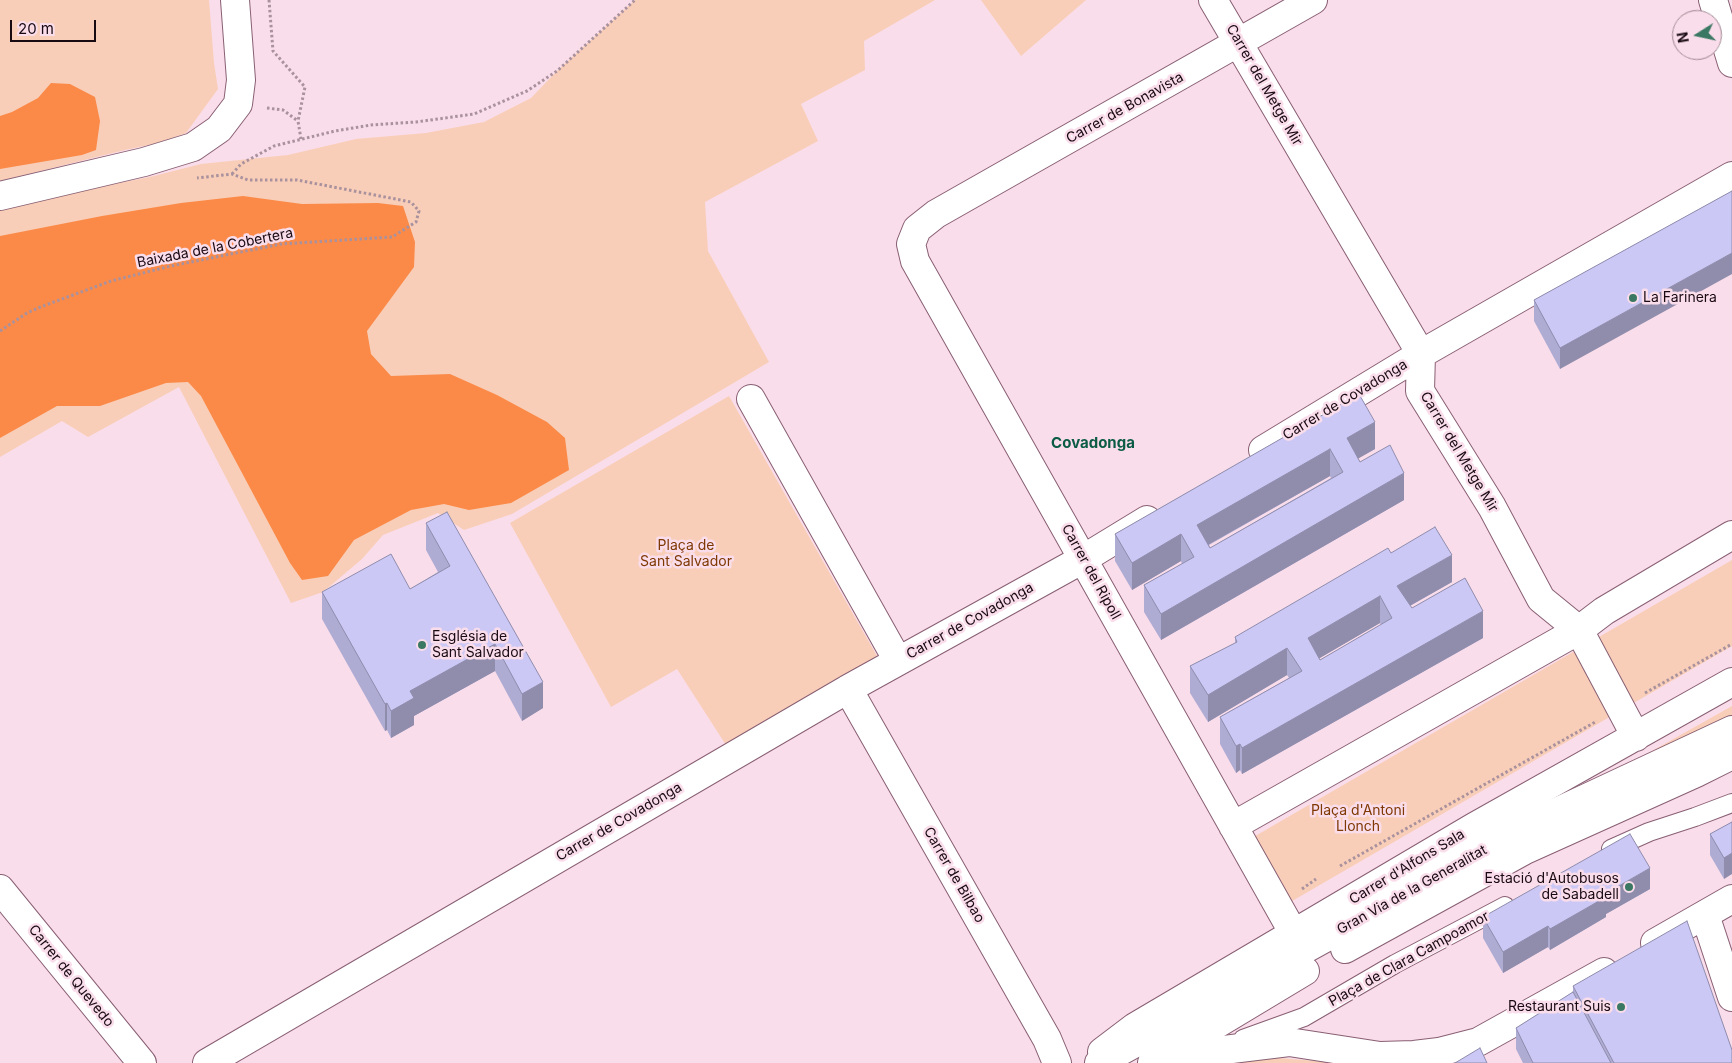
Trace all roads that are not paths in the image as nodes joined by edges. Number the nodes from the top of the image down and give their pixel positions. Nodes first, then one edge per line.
1 (236, 0) edge
2 (1213, 0) edge
3 (1313, 0) edge
4 (1713, 0) edge
5 (1239, 43) junction
6 (1732, 63) edge
7 (1732, 176) edge
8 (0, 196) edge
9 (936, 214) joint
10 (1421, 354) junction
11 (751, 399) dead end
12 (1242, 463) edge
13 (1165, 510) edge
14 (1732, 535) edge
15 (1083, 559) junction
16 (1579, 630) junction
17 (898, 661) junction
18 (1732, 682) edge
19 (848, 689) junction
20 (1732, 730) edge
21 (1636, 737) junction
22 (1732, 755) edge
23 (1732, 803) edge
24 (1233, 826) junction
25 (1596, 858) edge
26 (0, 889) edge
27 (1732, 899) edge
28 (1517, 900) edge
29 (1705, 915) junction
30 (1294, 934) junction
31 (1732, 997) edge
32 (1196, 1058) edge
33 (1379, 1059) edge
34 (142, 1063) edge
35 (207, 1063) edge
36 (1057, 1063) edge
37 (1089, 1063) edge
38 (1099, 1063) edge
39 (1152, 1063) edge

1 - 8 street
2 - 5 street, Carrer del Metge Mir
3 - 5 street, Carrer de Bonavista
4 - 6 street
5 - 9 street, Carrer de Bonavista
5 - 10 street, Carrer del Metge Mir
7 - 10 street, Carrer de Covadonga
9 - 15 street, Carrer del Ripoll
10 - 12 street, Carrer de Covadonga
10 - 16 street, Carrer del Metge Mir
11 - 17 street
13 - 15 street, Carrer de Covadonga
14 - 16 street
15 - 17 street, Carrer de Covadonga
15 - 24 street, Carrer del Ripoll
16 - 21 street, Carrer del Metge Mir
16 - 24 street
17 - 19 street, Carrer de Covadonga
18 - 21 street, Carrer d'Alfons Sala
19 - 35 street, Carrer de Covadonga
19 - 36 street, Carrer de Bilbao
20 - 38 street, Gran Via de la Generalitat
21 - 30 street, Carrer d'Alfons Sala
22 - 39 street, Gran Via de la Generalitat
23 - 25 lane
24 - 30 street, Carrer del Ripoll
26 - 34 street, Carrer de Quevedo
27 - 29 street
28 - 32 lane, Plaça de Clara Campoamor
29 - 31 street
29 - 33 street
30 - 37 street, Carrer d'Alfons Sala
32 - 33 street

